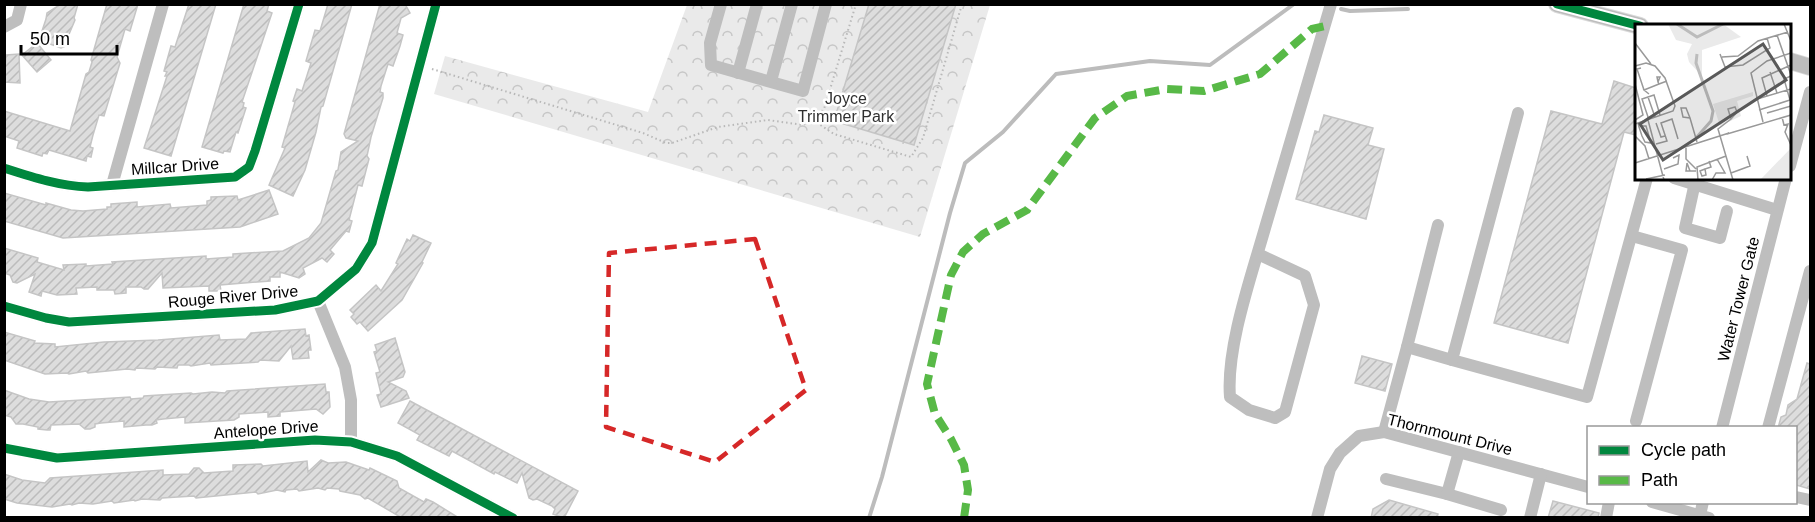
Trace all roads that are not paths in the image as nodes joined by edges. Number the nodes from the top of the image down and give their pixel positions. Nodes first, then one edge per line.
1 (21, 4) edge
2 (163, 4) edge
3 (299, 4) edge
4 (436, 4) edge
5 (721, 4) edge
6 (757, 4) edge
7 (792, 4) edge
8 (826, 4) edge
9 (1331, 4) edge
10 (1557, 4) edge
11 (1635, 25) edge
12 (4, 27) edge
13 (1791, 62) edge
14 (1810, 67) edge
15 (738, 73) junction
16 (771, 81) junction
17 (1810, 92) edge
18 (1518, 112) dead end
19 (1791, 162) edge
20 (4, 168) edge
21 (1646, 180) edge
22 (1785, 180) edge
23 (1695, 181) edge
24 (112, 185) junction
25 (1777, 210) junction
26 (1727, 211) dead end
27 (1438, 225) dead end
28 (1632, 236) junction
29 (1258, 254) junction
30 (1810, 272) edge
31 (318, 301) junction
32 (4, 306) edge
33 (1407, 347) junction
34 (1452, 360) junction
35 (1636, 421) dead end
36 (1723, 426) edge
37 (1769, 426) edge
38 (1384, 432) junction
39 (351, 442) junction
40 (4, 448) edge
41 (1459, 452) junction
42 (1541, 474) junction
43 (1386, 479) dead end
44 (1587, 487) edge
45 (1447, 494) junction
46 (1661, 504) edge
47 (1501, 510) dead end
48 (1699, 513) edge
49 (513, 518) edge
50 (1317, 518) edge
51 (1530, 518) edge

1 - 12 street
2 - 24 street
3 - 24 street, Millcar Drive
4 - 31 street, Rouge River Drive
5 - 15 street
6 - 15 street
7 - 16 street
8 - 16 street
9 - 29 street
10 - 11 main road
13 - 14 main road
15 - 16 street
17 - 19 street
18 - 34 street
20 - 24 street, Millcar Drive
21 - 28 street
22 - 25 street, Water Tower Gate
23 - 25 street
23 - 26 street
25 - 36 street, Water Tower Gate
27 - 33 street
28 - 34 street
28 - 35 street
29 - 29 street
30 - 37 street
31 - 32 street, Rouge River Drive
31 - 39 street
33 - 34 street
33 - 38 street
38 - 41 street, Thornmount Drive
38 - 50 street, Thornmount Drive
39 - 40 street, Antelope Drive
39 - 49 street, Antelope Drive
41 - 42 street, Thornmount Drive
41 - 45 street
42 - 44 street, Thornmount Drive
42 - 51 street
43 - 45 street
45 - 47 street
46 - 48 street

